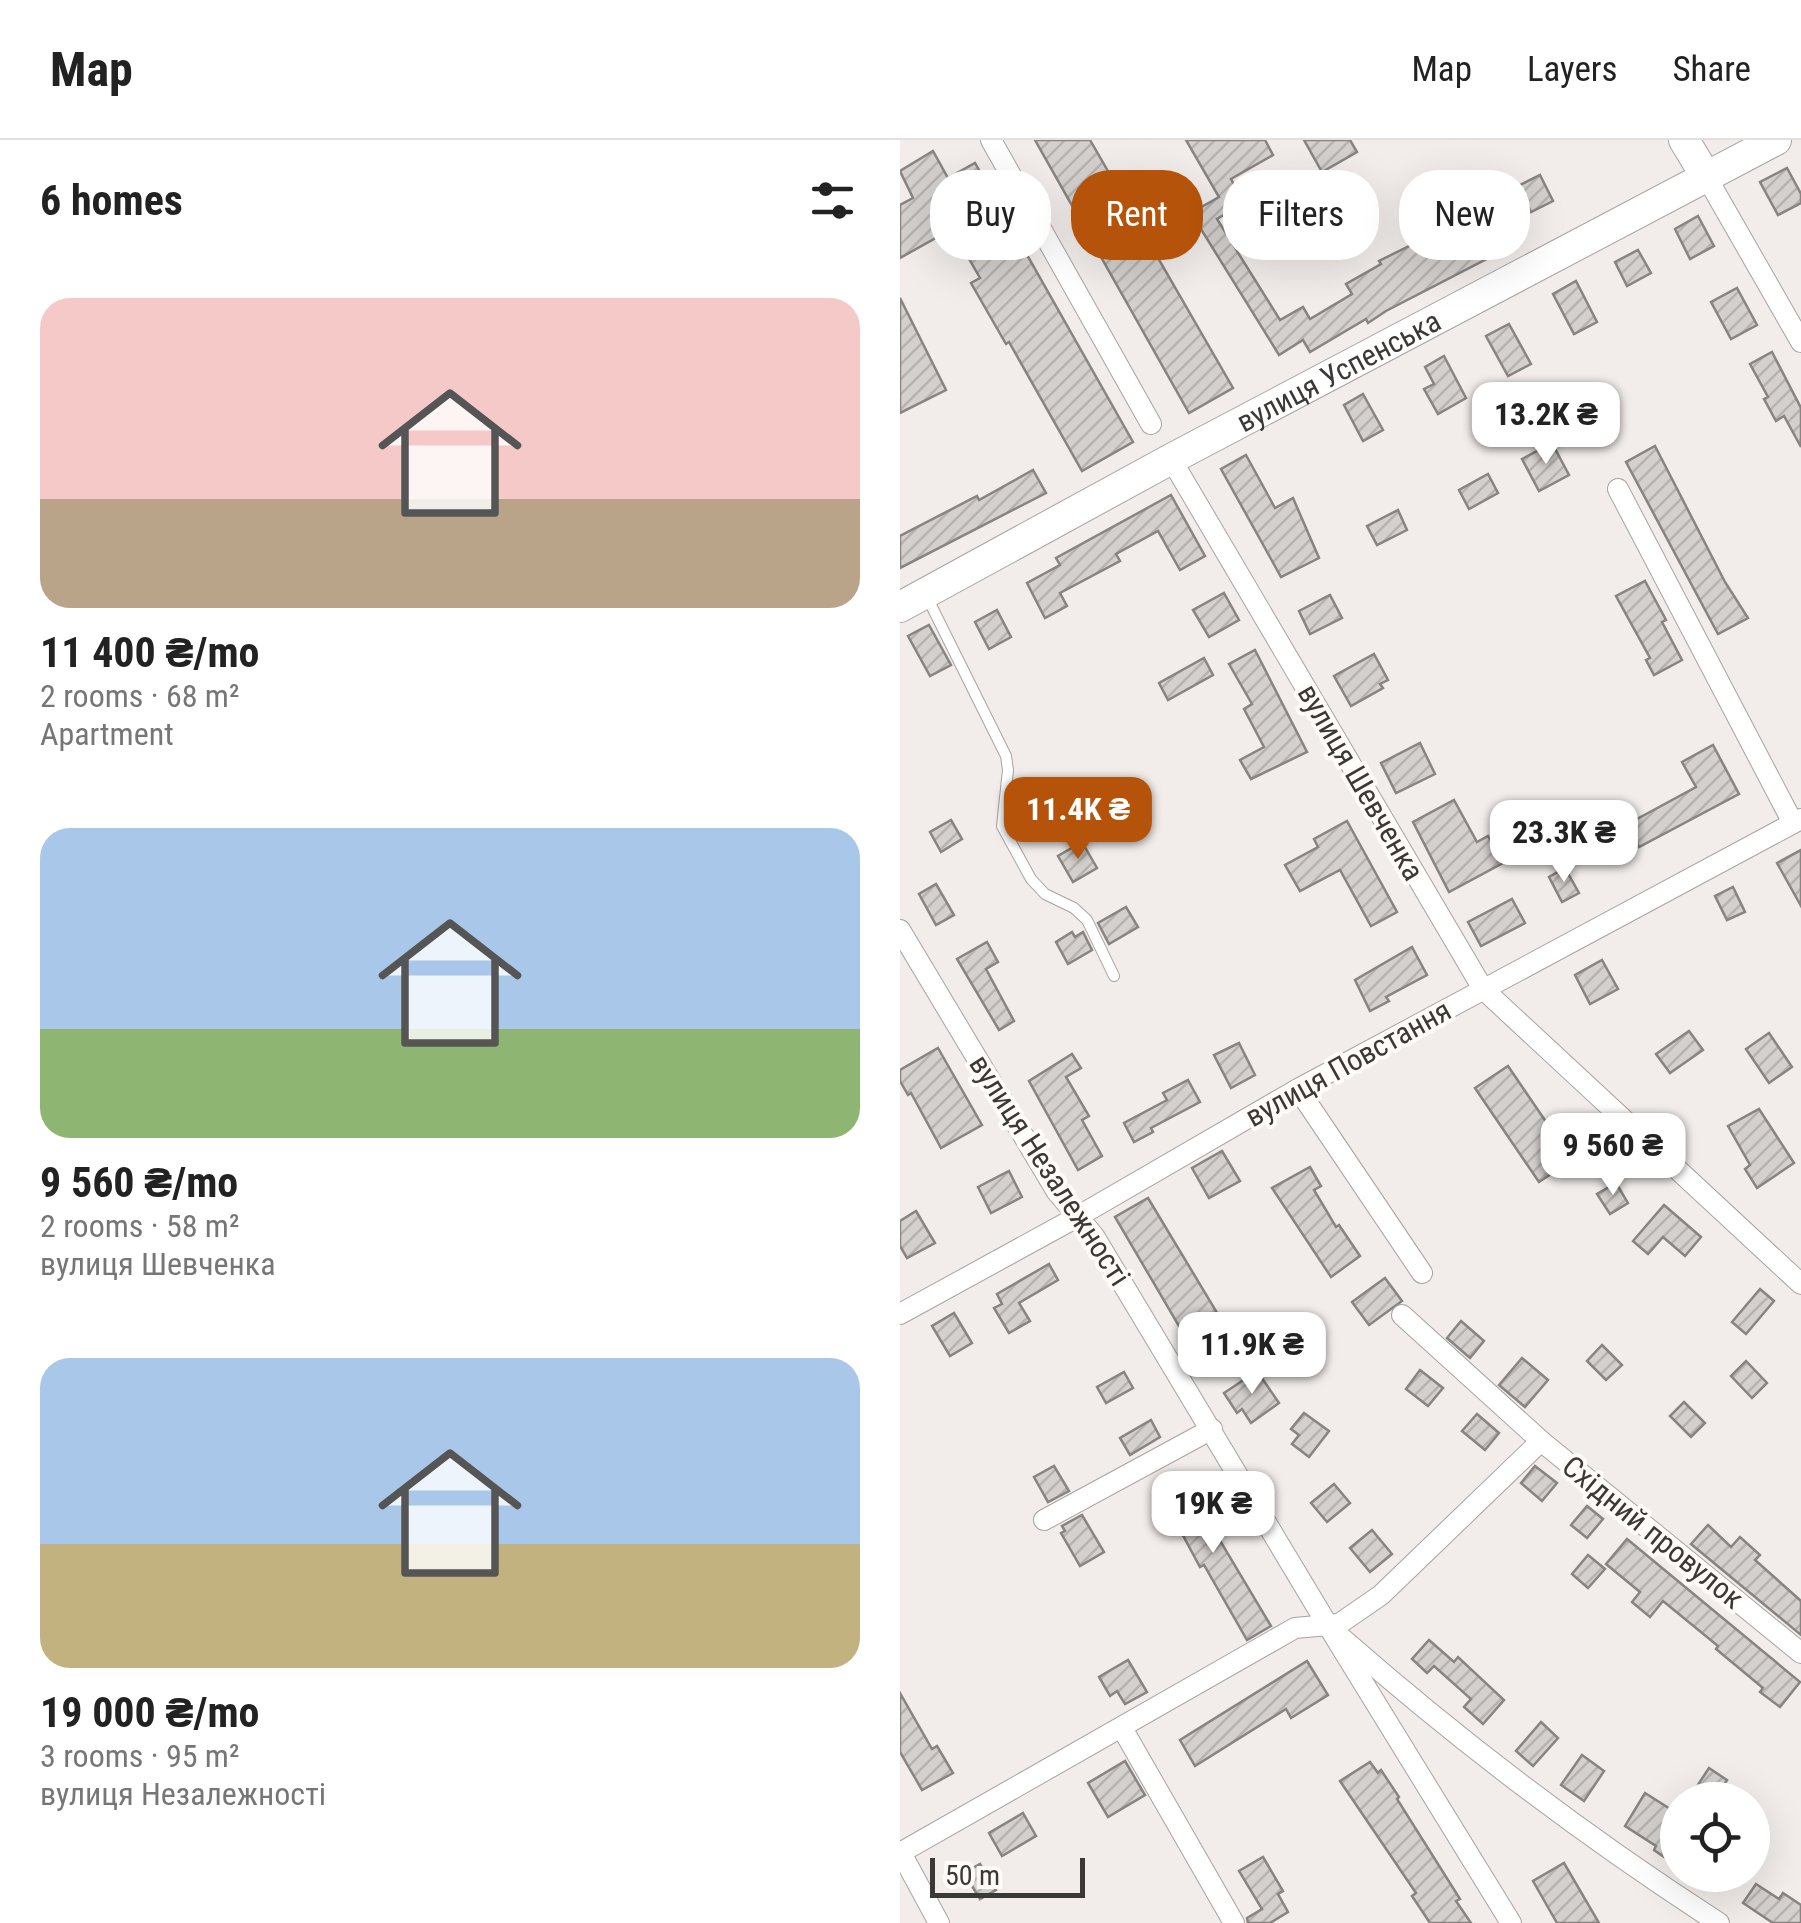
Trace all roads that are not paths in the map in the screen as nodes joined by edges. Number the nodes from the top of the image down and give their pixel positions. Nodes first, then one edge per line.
1 (991, 140) edge
2 (1684, 140) edge
3 (1776, 140) edge
4 (1706, 178) junction
5 (1801, 342) edge
6 (1151, 424) dead end
7 (1171, 459) junction
8 (1618, 489) dead end
9 (912, 600) edge
10 (1797, 822) edge
11 (900, 930) edge
12 (1114, 976) dead end
13 (1483, 989) junction
14 (1298, 1089) junction
15 (1078, 1217) junction
16 (1422, 1273) dead end
17 (1801, 1284) edge
18 (900, 1314) edge
19 (1402, 1314) dead end
20 (1212, 1429) junction
21 (1541, 1441) junction
22 (1044, 1520) dead end
23 (1326, 1624) junction
24 (1801, 1652) edge
25 (1122, 1728) junction
26 (900, 1852) edge
27 (939, 1923) edge
28 (1234, 1923) edge
29 (1511, 1923) edge
30 (1719, 1923) edge

1 - 6 street
2 - 4 street
3 - 4 street, вулиця Успенська
4 - 5 street
4 - 7 street, вулиця Успенська
7 - 9 street, вулиця Успенська
7 - 13 street, вулиця Шевченка
8 - 10 street
9 - 12 lane
10 - 13 street, вулиця Повстання
11 - 15 street, вулиця Незалежності
13 - 14 street, вулиця Повстання
13 - 17 street, вулиця Шевченка
14 - 15 street, вулиця Повстання
14 - 16 street
15 - 18 street, вулиця Повстання
15 - 20 street, вулиця Незалежності
19 - 21 street
20 - 22 street
20 - 23 street, вулиця Незалежності
21 - 23 street, Східний провулок
21 - 24 street, Східний провулок
23 - 25 street, Східний провулок
23 - 29 street, вулиця Незалежності
23 - 30 street
25 - 26 street, Східний провулок
25 - 28 street
26 - 27 street

